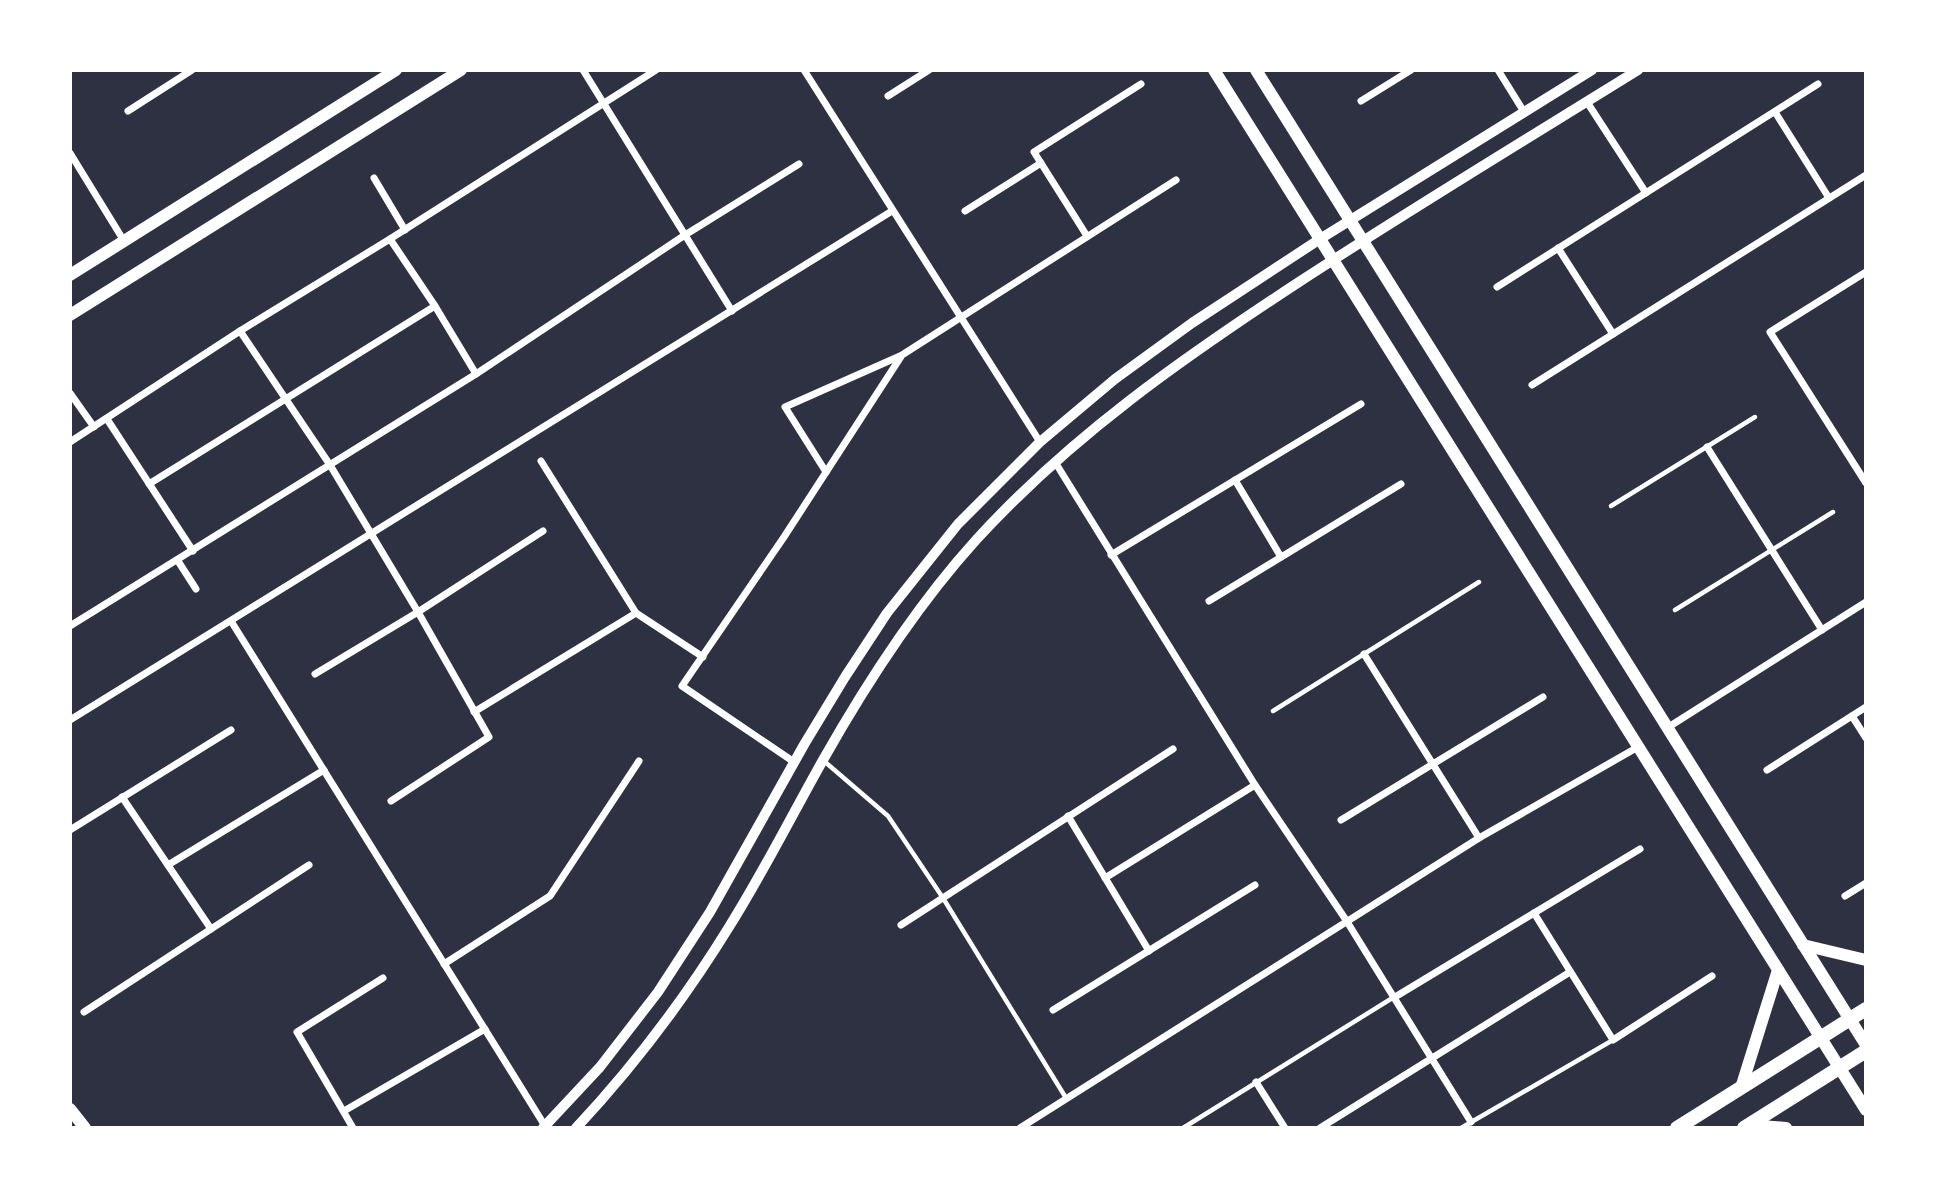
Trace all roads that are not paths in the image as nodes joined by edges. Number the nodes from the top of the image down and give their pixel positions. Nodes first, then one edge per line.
1 (192, 70) edge
2 (397, 70) edge
3 (461, 70) edge
4 (583, 70) edge
5 (656, 70) edge
6 (804, 70) edge
7 (929, 70) edge
8 (1214, 70) edge
9 (1256, 70) edge
10 (1411, 70) edge
11 (1498, 70) edge
12 (1592, 70) edge
13 (1638, 70) edge
14 (1141, 84) dead end
15 (1818, 85) dead end
16 (888, 96) dead end
17 (1361, 101) dead end
18 (1587, 102) junction
19 (604, 103) junction
20 (128, 111) dead end
21 (1524, 112) junction
22 (1775, 112) junction
23 (70, 153) edge
24 (1041, 163) junction
25 (799, 164) dead end
26 (1866, 175) edge
27 (373, 178) dead end
28 (1176, 180) dead end
29 (1646, 193) junction
30 (1829, 198) junction
31 (892, 211) junction
32 (965, 211) dead end
33 (1350, 220) junction
34 (405, 230) junction
35 (685, 235) junction
36 (1087, 236) junction
37 (390, 239) junction
38 (1320, 239) junction
39 (124, 241) junction
40 (1363, 241) junction
41 (1558, 248) junction
42 (1333, 260) junction
43 (1866, 272) edge
44 (70, 275) edge
45 (1497, 287) dead end
46 (435, 306) junction
47 (732, 311) junction
48 (70, 315) edge
49 (960, 317) junction
50 (240, 331) junction
51 (1613, 334) junction
52 (902, 355) junction
53 (476, 374) junction
54 (1532, 386) dead end
55 (70, 393) edge
56 (286, 399) junction
57 (1361, 404) dead end
58 (1755, 417) dead end
59 (107, 419) junction
60 (94, 427) junction
61 (70, 442) edge
62 (1040, 442) junction
63 (1707, 447) junction
64 (541, 461) dead end
65 (1055, 462) junction
66 (330, 465) junction
67 (826, 472) junction
68 (1235, 480) junction
69 (1866, 483) edge
70 (149, 484) junction
71 (1401, 484) dead end
72 (1611, 506) dead end
73 (1833, 512) dead end
74 (543, 531) dead end
75 (372, 534) junction
76 (1772, 550) junction
77 (193, 551) junction
78 (1111, 555) junction
79 (1281, 557) junction
80 (178, 561) junction
81 (1479, 582) dead end
82 (196, 589) dead end
83 (1209, 601) dead end
84 (1866, 602) edge
85 (1675, 610) dead end
86 (418, 612) junction
87 (636, 612) junction
88 (231, 621) junction
89 (70, 626) edge
90 (1822, 630) junction
91 (1364, 654) junction
92 (703, 657) junction
93 (316, 674) dead end
94 (1543, 697) dead end
95 (1866, 707) edge
96 (1273, 711) dead end
97 (474, 712) junction
98 (1852, 716) junction
99 (70, 720) edge
100 (1667, 728) junction
101 (232, 730) dead end
102 (1866, 738) edge
103 (1638, 747) junction
104 (1173, 749) dead end
105 (823, 760) junction
106 (639, 761) dead end
107 (794, 762) junction
108 (1433, 764) junction
109 (324, 770) junction
110 (1767, 770) dead end
111 (1255, 786) junction
112 (122, 797) junction
113 (391, 801) dead end
114 (1068, 816) junction
115 (1340, 820) dead end
116 (70, 830) edge
117 (1479, 838) junction
118 (1640, 849) dead end
119 (168, 865) junction
120 (309, 865) dead end
121 (1105, 878) junction
122 (1866, 883) edge
123 (1255, 886) dead end
124 (1845, 897) dead end
125 (943, 898) junction
126 (1534, 913) junction
127 (1346, 920) junction
128 (901, 925) dead end
129 (211, 929) junction
130 (1803, 945) junction
131 (1149, 951) junction
132 (1866, 960) edge
133 (444, 964) junction
134 (1778, 970) junction
135 (1570, 972) junction
136 (1712, 976) dead end
137 (383, 978) dead end
138 (1395, 997) junction
139 (1866, 1009) edge
140 (1053, 1010) dead end
141 (84, 1012) dead end
142 (1850, 1019) junction
143 (485, 1029) junction
144 (1821, 1038) junction
145 (1613, 1040) junction
146 (1866, 1045) edge
147 (1866, 1051) edge
148 (1431, 1058) junction
149 (1840, 1068) junction
150 (1256, 1082) junction
151 (1741, 1088) junction
152 (1066, 1099) junction
153 (70, 1109) edge
154 (1866, 1110) edge
155 (344, 1111) junction
156 (1471, 1122) junction
157 (1746, 1126) edge
158 (545, 1127) edge
159 (85, 1128) edge
160 (353, 1128) edge
161 (576, 1128) edge
162 (1020, 1128) edge
163 (1183, 1128) edge
164 (1284, 1128) edge
165 (1320, 1128) edge
166 (1461, 1128) edge
167 (1677, 1128) edge
168 (1786, 1128) edge

1 - 20 street
2 - 39 main road
3 - 48 main road
4 - 19 street
5 - 19 street
6 - 31 street
7 - 16 street
8 - 38 main road
9 - 33 main road
10 - 17 street
11 - 21 street
12 - 21 street
13 - 18 street
14 - 24 street
15 - 22 street
18 - 29 street
18 - 40 street
19 - 34 street
19 - 35 street
21 - 33 street
22 - 29 street
22 - 30 street
23 - 39 street
24 - 32 street
24 - 36 street
25 - 35 street
26 - 30 street
27 - 34 street
28 - 36 street
29 - 41 street
30 - 51 street
31 - 47 street
31 - 49 street
33 - 38 street
33 - 40 main road
34 - 37 street
35 - 47 street
35 - 53 street
36 - 49 street
37 - 46 street
37 - 50 street
38 - 42 main road
38 - 62 street
39 - 44 main road
40 - 42 street
40 - 100 main road
41 - 45 street
41 - 51 street
42 - 65 street
42 - 103 main road
43 - 69 street
46 - 53 street
46 - 56 street
47 - 75 street
49 - 52 street
49 - 62 street
50 - 56 street
50 - 59 street
51 - 54 street
52 - 67 street
52 - 67 street
53 - 66 street
55 - 60 street
56 - 66 street
56 - 70 street
57 - 68 street
58 - 63 lane
59 - 60 street
59 - 70 street
60 - 61 street
62 - 65 street
62 - 107 street
63 - 72 lane
63 - 76 street
64 - 87 street
65 - 78 street
65 - 105 street
66 - 75 street
66 - 77 street
67 - 92 street
68 - 78 street
68 - 79 street
70 - 77 street
71 - 79 street
73 - 76 lane
74 - 86 street
75 - 86 street
75 - 88 street
76 - 85 lane
76 - 90 street
77 - 80 street
78 - 111 street
79 - 83 street
80 - 82 street
80 - 89 street
81 - 91 lane
84 - 90 street
86 - 93 street
86 - 97 street
87 - 92 street
87 - 97 street
88 - 99 street
88 - 109 street
90 - 100 street
91 - 96 lane
91 - 108 street
92 - 107 street
94 - 108 street
95 - 98 street
97 - 113 street
98 - 102 street
98 - 110 street
100 - 130 main road
101 - 112 street
103 - 117 street
103 - 134 main road
104 - 114 street
105 - 125 lane
105 - 161 street
106 - 133 street
107 - 158 street
108 - 115 street
108 - 117 street
109 - 119 street
109 - 133 street
111 - 121 street
111 - 127 street
112 - 116 street
112 - 119 street
114 - 121 street
114 - 125 street
117 - 127 street
118 - 126 street
119 - 129 street
120 - 129 street
121 - 131 street
122 - 124 street
123 - 131 street
125 - 128 street
125 - 152 lane
126 - 135 street
126 - 138 street
127 - 138 street
127 - 152 street
129 - 141 street
130 - 132 main road
130 - 142 main road
131 - 140 street
133 - 143 street
134 - 144 main road
134 - 151 main road
135 - 145 street
135 - 148 street
136 - 145 street
137 - 155 street
138 - 148 street
138 - 150 lane
139 - 142 main road
142 - 144 main road
142 - 146 main road
143 - 155 street
143 - 158 street
144 - 149 main road
144 - 151 main road
145 - 156 lane
147 - 149 main road
148 - 156 street
148 - 165 street
149 - 154 main road
149 - 157 main road
150 - 163 lane
150 - 164 street
151 - 167 main road
152 - 162 street
153 - 159 main road
155 - 160 street
156 - 166 lane
157 - 168 main road

